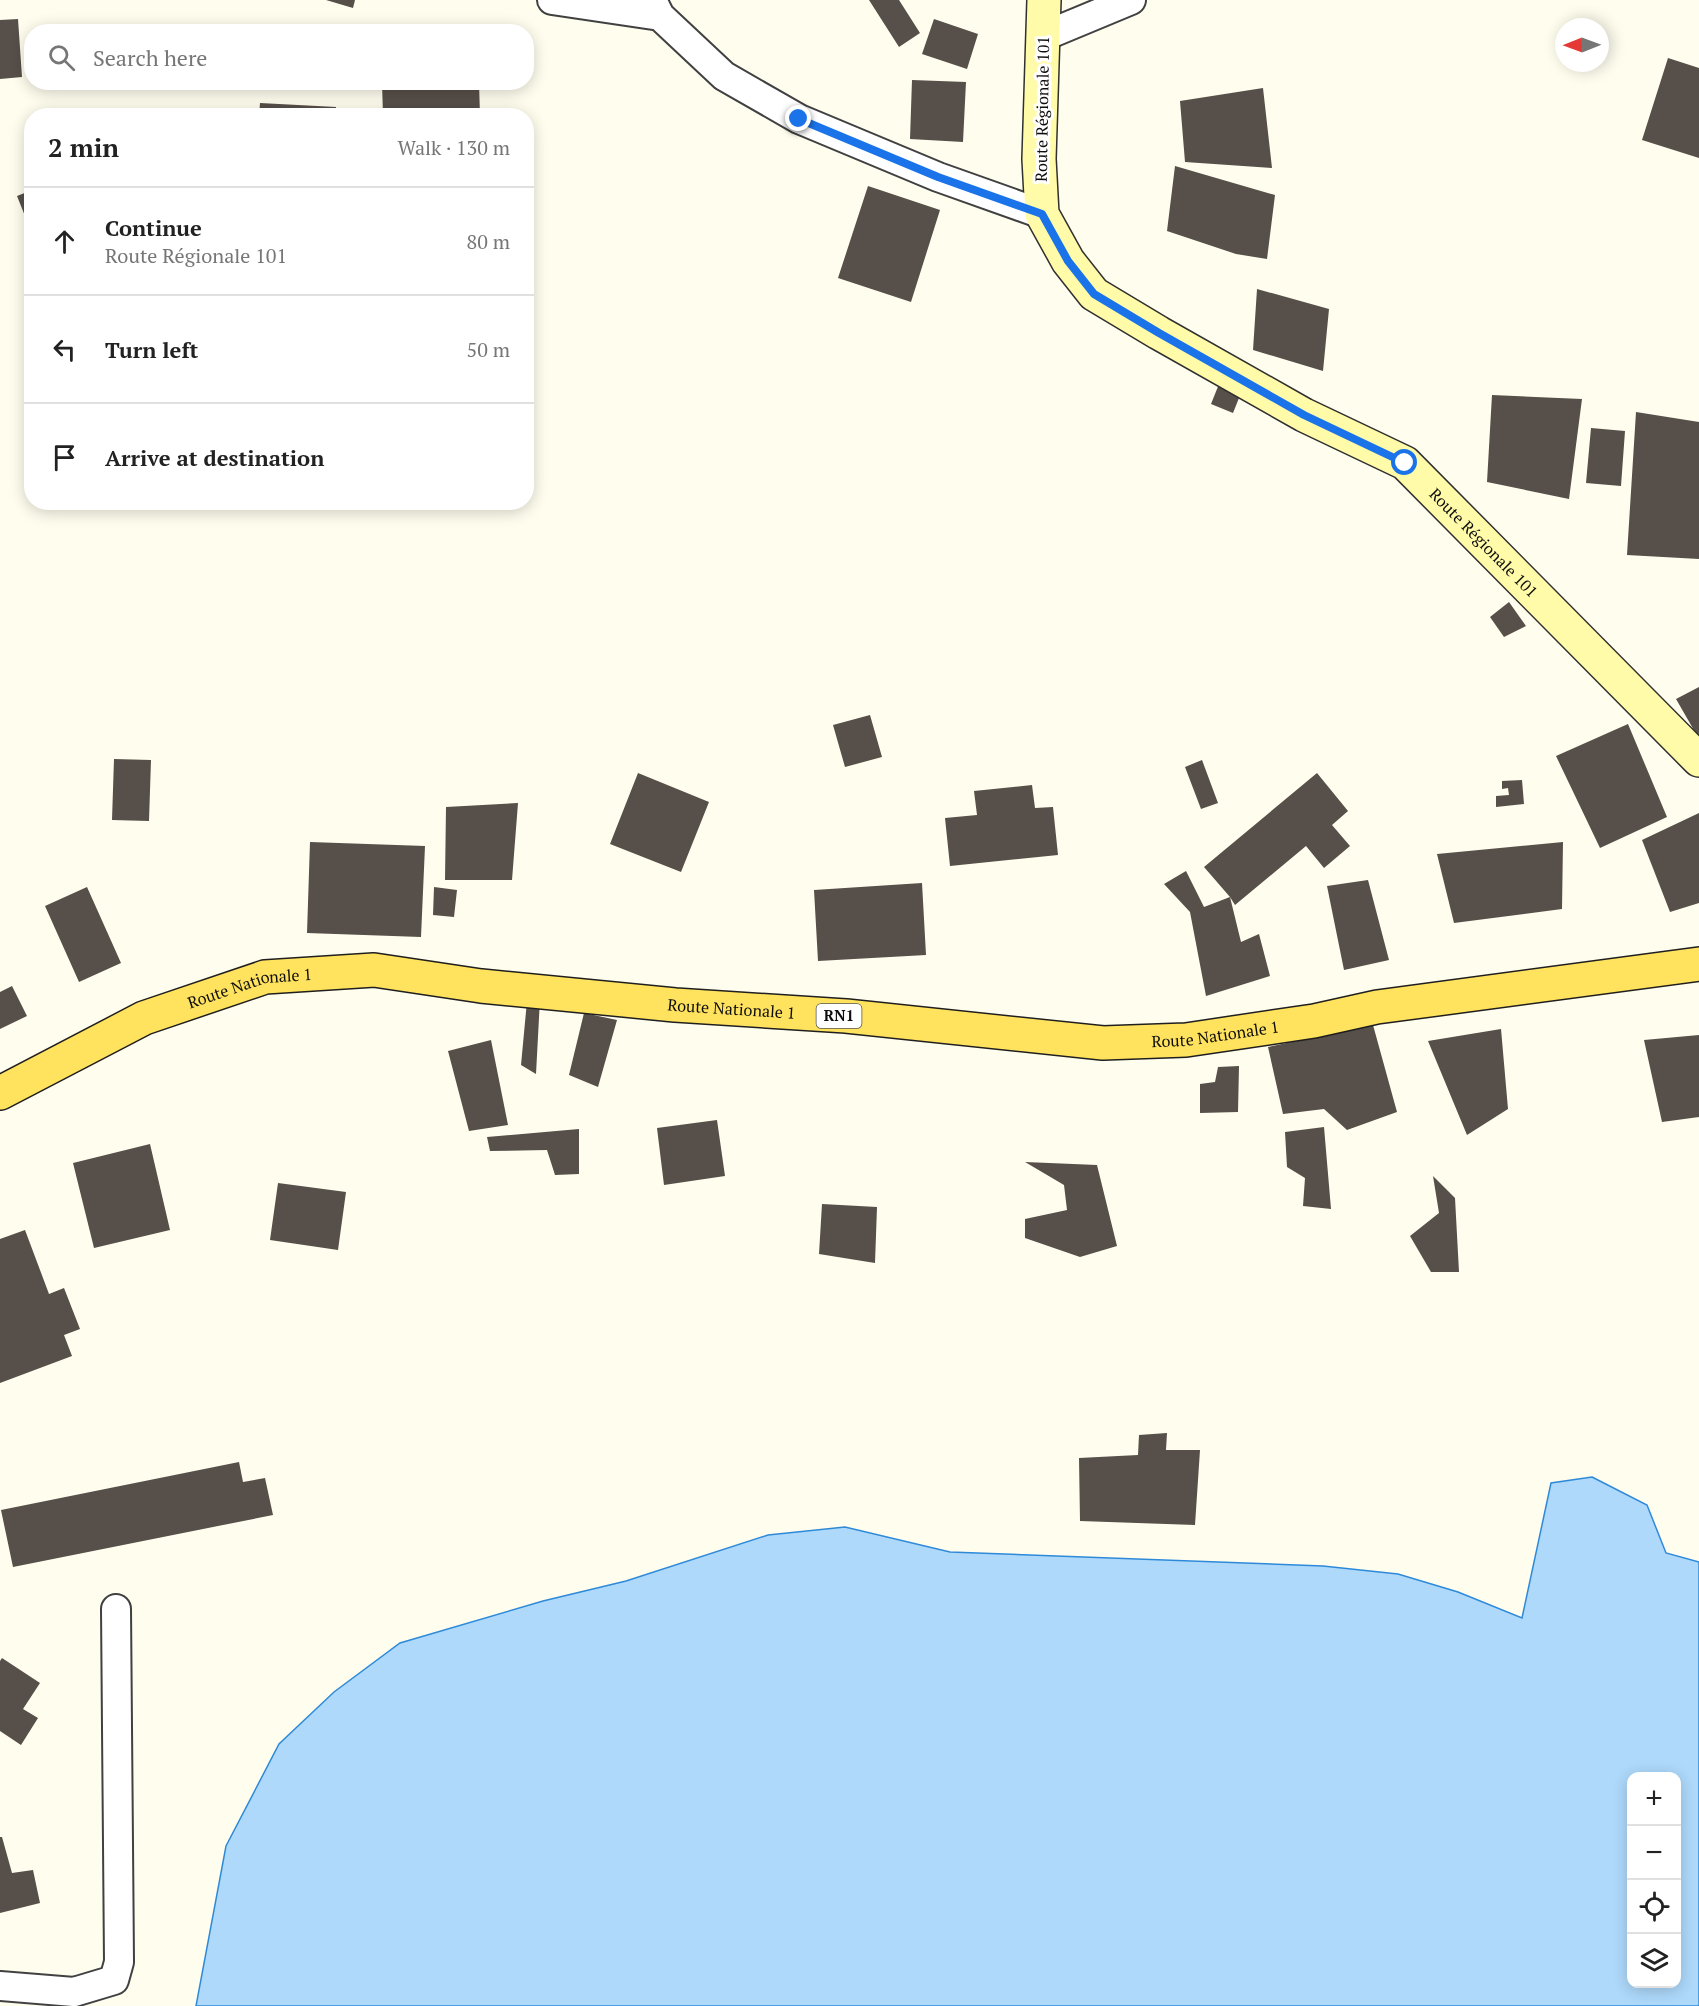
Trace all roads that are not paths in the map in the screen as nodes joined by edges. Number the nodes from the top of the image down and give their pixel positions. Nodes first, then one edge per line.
1 (552, 0) edge
2 (1044, 0) edge
3 (1131, 0) edge
4 (656, 8) edge
5 (1042, 37) junction
6 (1042, 214) junction
7 (1699, 760) edge
8 (1699, 964) edge
9 (0, 1094) edge
10 (116, 1610) dead end
11 (0, 1986) edge

1 - 4 street
2 - 5 street, Route Régionale 101
3 - 5 street
4 - 6 street
5 - 6 street, Route Régionale 101
6 - 7 street, Route Régionale 101
8 - 9 main road, Route Nationale 1 / RN1
10 - 11 street

